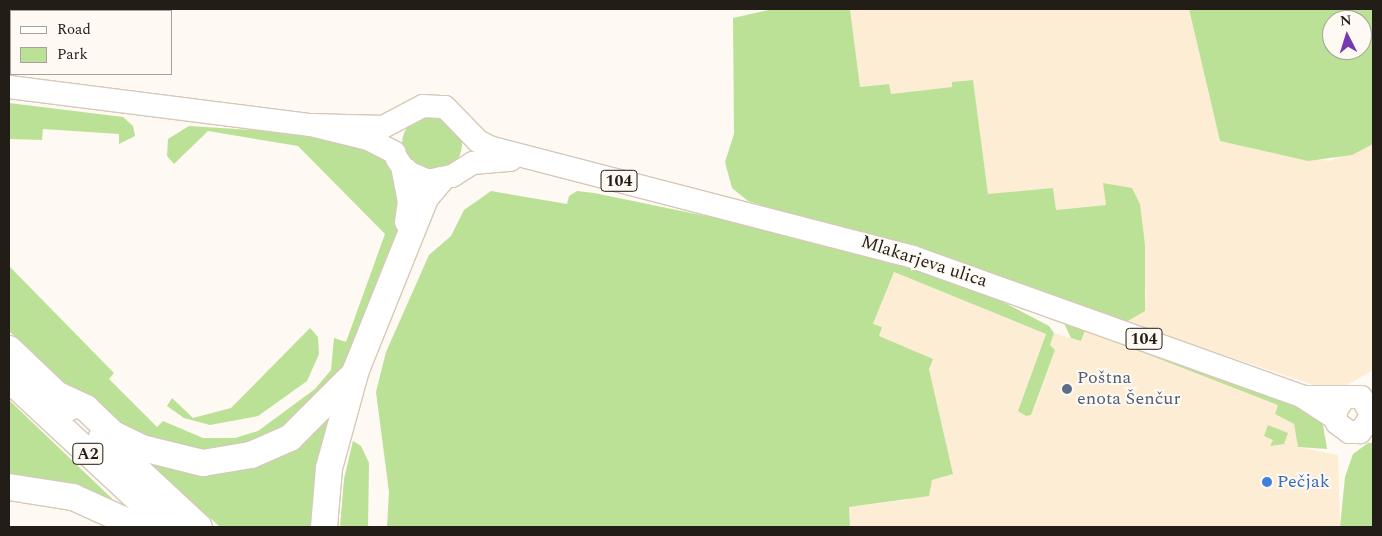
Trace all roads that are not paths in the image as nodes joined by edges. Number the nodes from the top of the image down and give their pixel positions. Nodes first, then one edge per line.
1 (9, 87) edge
2 (404, 117) junction
3 (310, 125) junction
4 (468, 130) junction
5 (400, 162) junction
6 (537, 162) junction
7 (451, 174) junction
8 (404, 248) junction
9 (9, 349) edge
10 (356, 370) junction
11 (9, 379) edge
12 (58, 396) junction
13 (1340, 408) junction
14 (1371, 423) edge
15 (9, 487) edge
16 (139, 527) edge
17 (168, 527) edge
18 (200, 527) edge
19 (324, 527) edge

1 - 3 main road, 104
2 - 3 main road, 104
2 - 4 main road, 104
2 - 5 main road
3 - 5 main road, 104
4 - 6 main road, 104
4 - 7 main road
5 - 7 main road, 104
5 - 8 highway
6 - 7 main road, 104
6 - 13 main road, Mlakarjeva ulica / 104
7 - 8 highway
8 - 10 highway
9 - 12 highway, A2
10 - 12 highway
10 - 19 highway
11 - 17 highway, A2
12 - 18 highway, A2
13 - 14 main road, 104
13 - 14 main road, 104
15 - 16 highway

